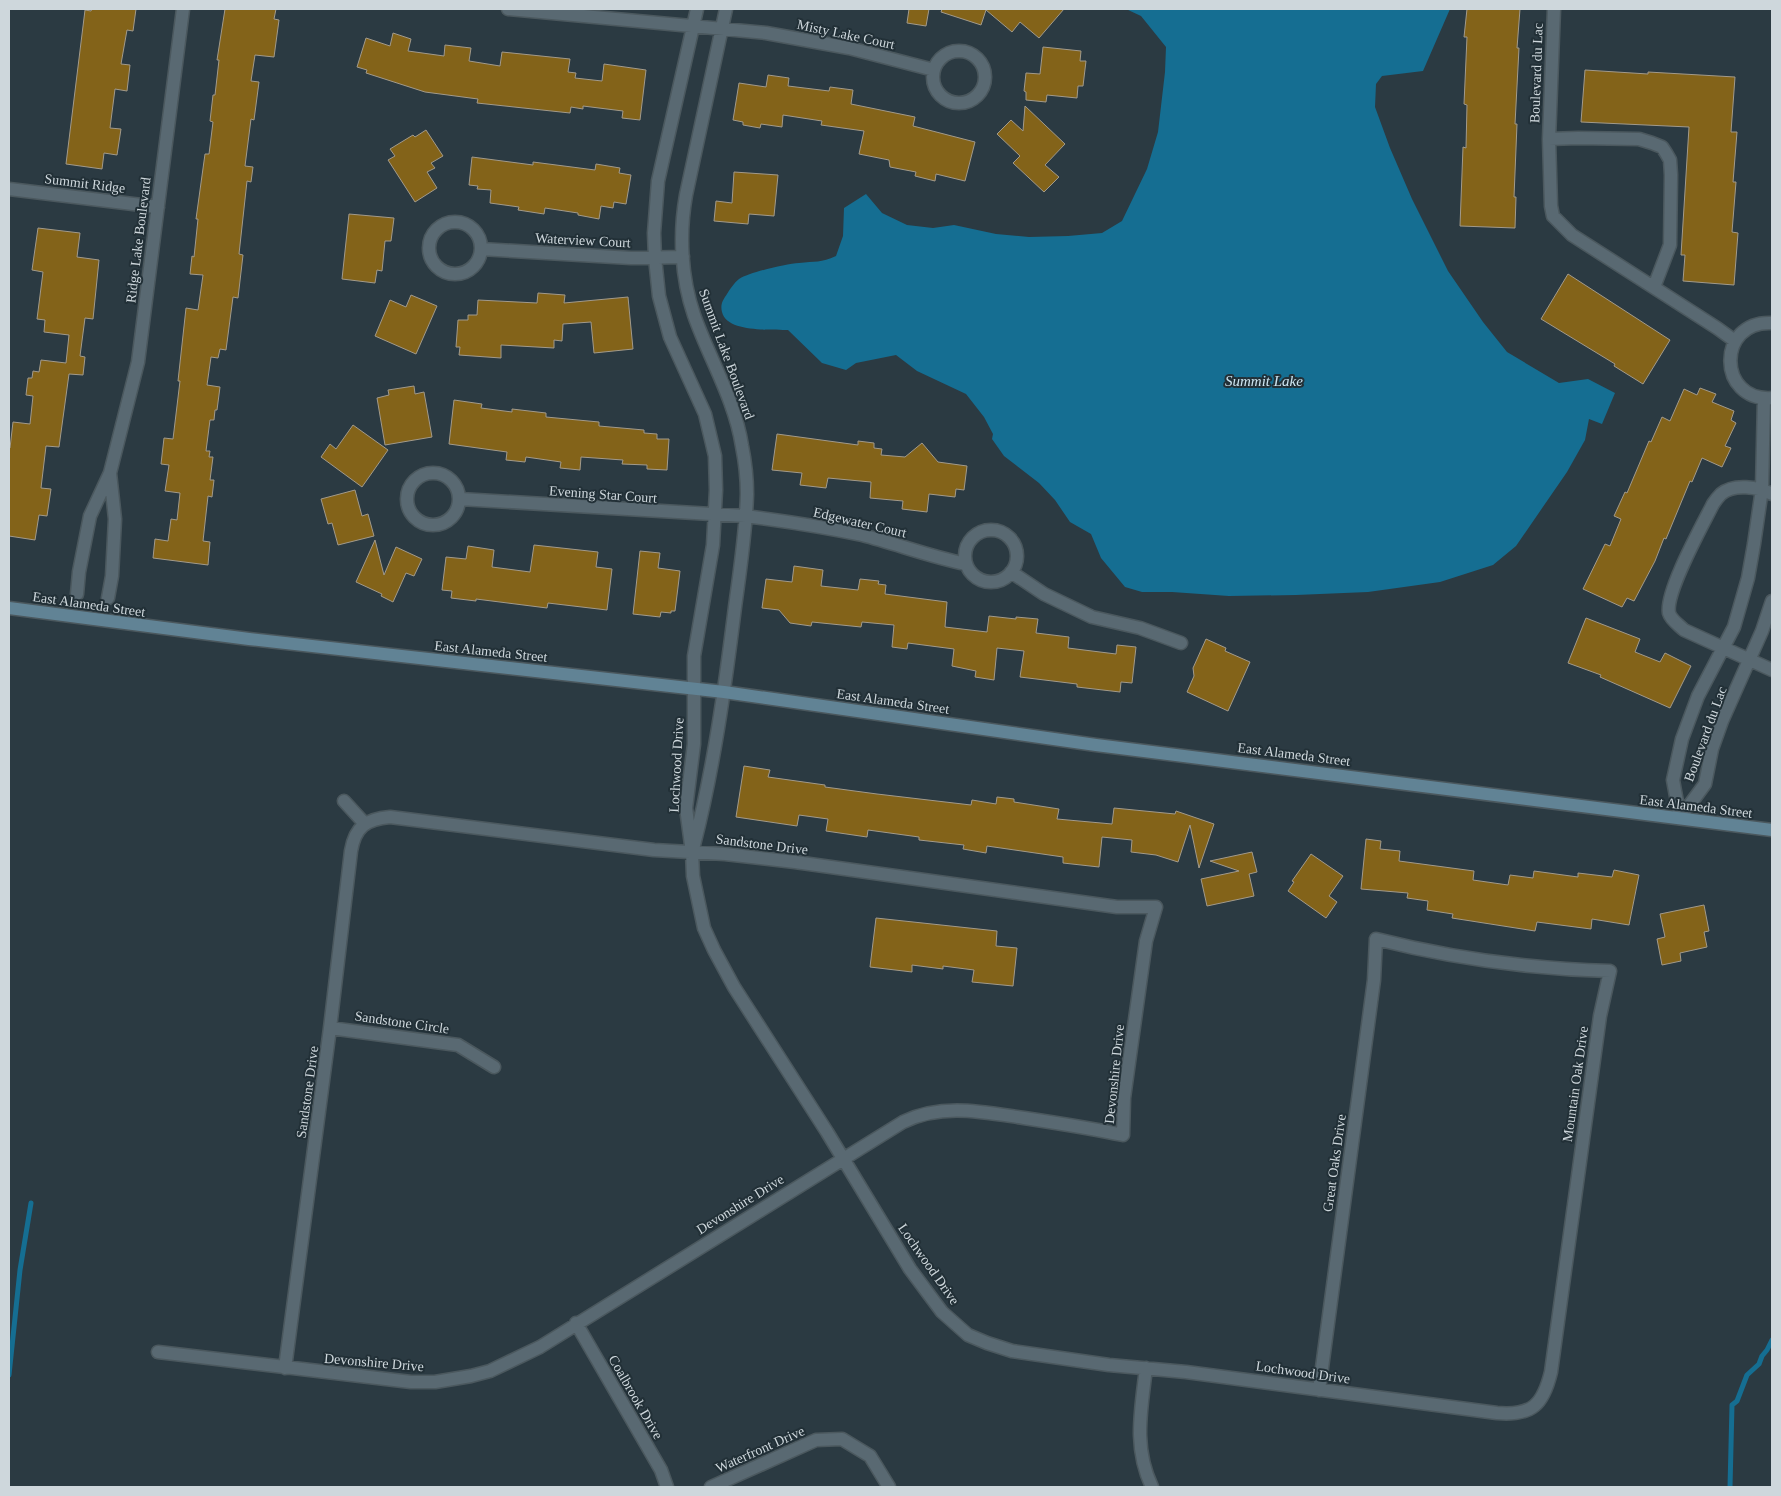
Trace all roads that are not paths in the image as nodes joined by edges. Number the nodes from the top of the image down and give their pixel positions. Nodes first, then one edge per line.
1 (183, 9) edge
2 (508, 9) edge
3 (697, 9) edge
4 (726, 9) edge
5 (1554, 9) edge
6 (693, 27) junction
7 (721, 30) junction
8 (934, 70) junction
9 (1549, 139) junction
10 (9, 189) edge
11 (158, 207) junction
12 (481, 249) junction
13 (684, 257) junction
14 (655, 258) junction
15 (1654, 287) junction
16 (1772, 323) edge
17 (1735, 341) junction
18 (1768, 399) edge
19 (110, 473) junction
20 (1767, 492) edge
21 (460, 499) junction
22 (715, 515) junction
23 (745, 516) junction
24 (966, 564) junction
25 (1012, 572) junction
26 (77, 594) dead end
27 (108, 598) dead end
28 (1772, 601) edge
29 (9, 608) edge
30 (1180, 643) dead end
31 (1724, 648) junction
32 (1750, 660) junction
33 (1772, 670) edge
34 (694, 689) junction
35 (724, 692) junction
36 (720, 712) joint
37 (344, 801) dead end
38 (1680, 818) junction
39 (365, 824) junction
40 (1771, 830) edge
41 (692, 852) junction
42 (1156, 908) joint
43 (1376, 940) joint
44 (330, 1028) junction
45 (494, 1067) dead end
46 (843, 1158) junction
47 (576, 1323) junction
48 (158, 1352) dead end
49 (285, 1368) junction
50 (1146, 1368) junction
51 (1319, 1390) junction
52 (1512, 1414) joint
53 (667, 1487) edge
54 (711, 1487) edge
55 (890, 1487) edge
56 (1152, 1487) edge

1 - 11 street, Ridge Lake Boulevard
2 - 6 street, Misty Lake Court
3 - 6 street
4 - 7 street, Summit Lake Boulevard
5 - 9 street, Boulevard du Lac
6 - 7 street, Misty Lake Court
6 - 14 street
7 - 8 street, Misty Lake Court
7 - 13 street, Summit Lake Boulevard
8 - 8 street
9 - 15 street, Boulevard du Lac
9 - 15 street, Boulevard du Lac
10 - 11 street, Summit Ridge
11 - 19 street, Ridge Lake Boulevard
12 - 12 street
12 - 14 street, Waterview Court
13 - 14 street, Waterview Court
13 - 23 street, Summit Lake Boulevard
14 - 22 street
15 - 17 street, Boulevard du Lac
16 - 17 street
17 - 18 street
18 - 20 street, Boulevard du Lac
19 - 26 street, Ridge Lake Boulevard
19 - 27 street, Ridge Lake Boulevard
20 - 31 street, Boulevard du Lac
20 - 31 street
21 - 21 street
21 - 22 street, Evening Star Court
22 - 23 street, Evening Star Court
22 - 34 street
23 - 24 street, Edgewater Court
23 - 35 street, Summit Lake Boulevard
24 - 25 street
24 - 25 street
25 - 30 street
28 - 32 street, Boulevard du Lac
29 - 34 street, East Alameda Street
31 - 32 street
31 - 38 street, Boulevard du Lac
32 - 33 street
32 - 38 street, Boulevard du Lac
34 - 35 street, East Alameda Street
34 - 41 street, Lochwood Drive
35 - 36 street, Summit Lake Boulevard
35 - 38 street, East Alameda Street
36 - 41 street, Lochwood Drive
37 - 39 street
38 - 40 street, East Alameda Street
39 - 41 street, Sandstone Drive
39 - 44 street, Sandstone Drive
41 - 42 street, Sandstone Drive
41 - 46 street, Lochwood Drive
42 - 46 street, Devonshire Drive
43 - 51 street, Great Oaks Drive
43 - 52 street, Mountain Oak Drive
44 - 45 street, Sandstone Circle
44 - 49 street, Sandstone Drive
46 - 47 street, Devonshire Drive
46 - 50 street, Lochwood Drive
47 - 49 street, Devonshire Drive
47 - 53 street, Coalbrook Drive
48 - 49 street, Devonshire Drive
50 - 51 street, Lochwood Drive
50 - 56 street
51 - 52 street, Lochwood Drive
54 - 55 street, Waterfront Drive

